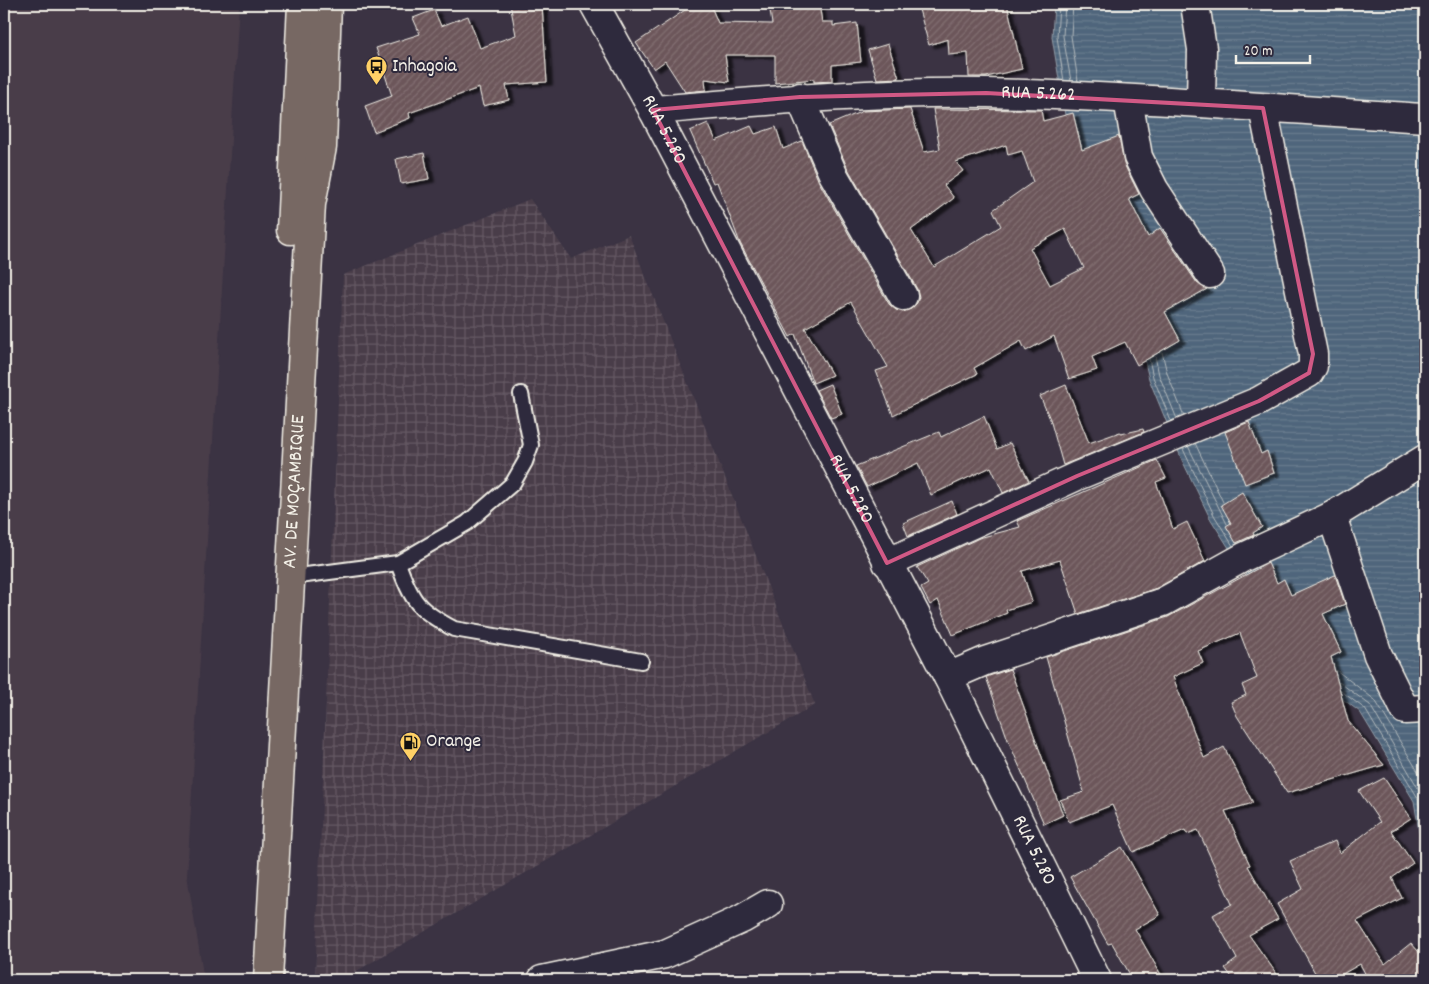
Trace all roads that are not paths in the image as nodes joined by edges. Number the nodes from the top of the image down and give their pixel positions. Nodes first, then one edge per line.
1 (302, 4) edge
2 (327, 4) edge
3 (594, 4) edge
4 (1195, 4) edge
5 (800, 98) junction
6 (1128, 100) junction
7 (1201, 103) junction
8 (1263, 108) junction
9 (653, 110) junction
10 (1425, 118) edge
11 (1210, 274) dead end
12 (903, 296) dead end
13 (521, 394) dead end
14 (1425, 459) edge
15 (1332, 516) junction
16 (887, 563) junction
17 (398, 564) junction
18 (291, 577) junction
19 (641, 661) dead end
20 (948, 678) junction
21 (1425, 709) edge
22 (768, 904) dead end
23 (251, 980) edge
24 (268, 980) edge
25 (542, 980) edge
26 (1097, 980) edge

1 - 23 highway, AV. DE MOÇAMBIQUE
2 - 18 highway, AV. DE MOÇAMBIQUE
3 - 9 street, RUA 5.280
4 - 7 street
5 - 6 street, RUA 5.262
5 - 9 street, RUA 5.262
5 - 12 street
6 - 7 street, RUA 5.262
6 - 11 street
7 - 8 street, RUA 5.262
8 - 10 street, RUA 5.262
8 - 16 street
9 - 16 street, RUA 5.280
13 - 17 lane
14 - 15 street
15 - 20 street
15 - 21 street
16 - 20 street, RUA 5.280
17 - 18 lane
17 - 19 lane
18 - 24 highway, AV. DE MOÇAMBIQUE
20 - 26 street, RUA 5.280
22 - 25 street

